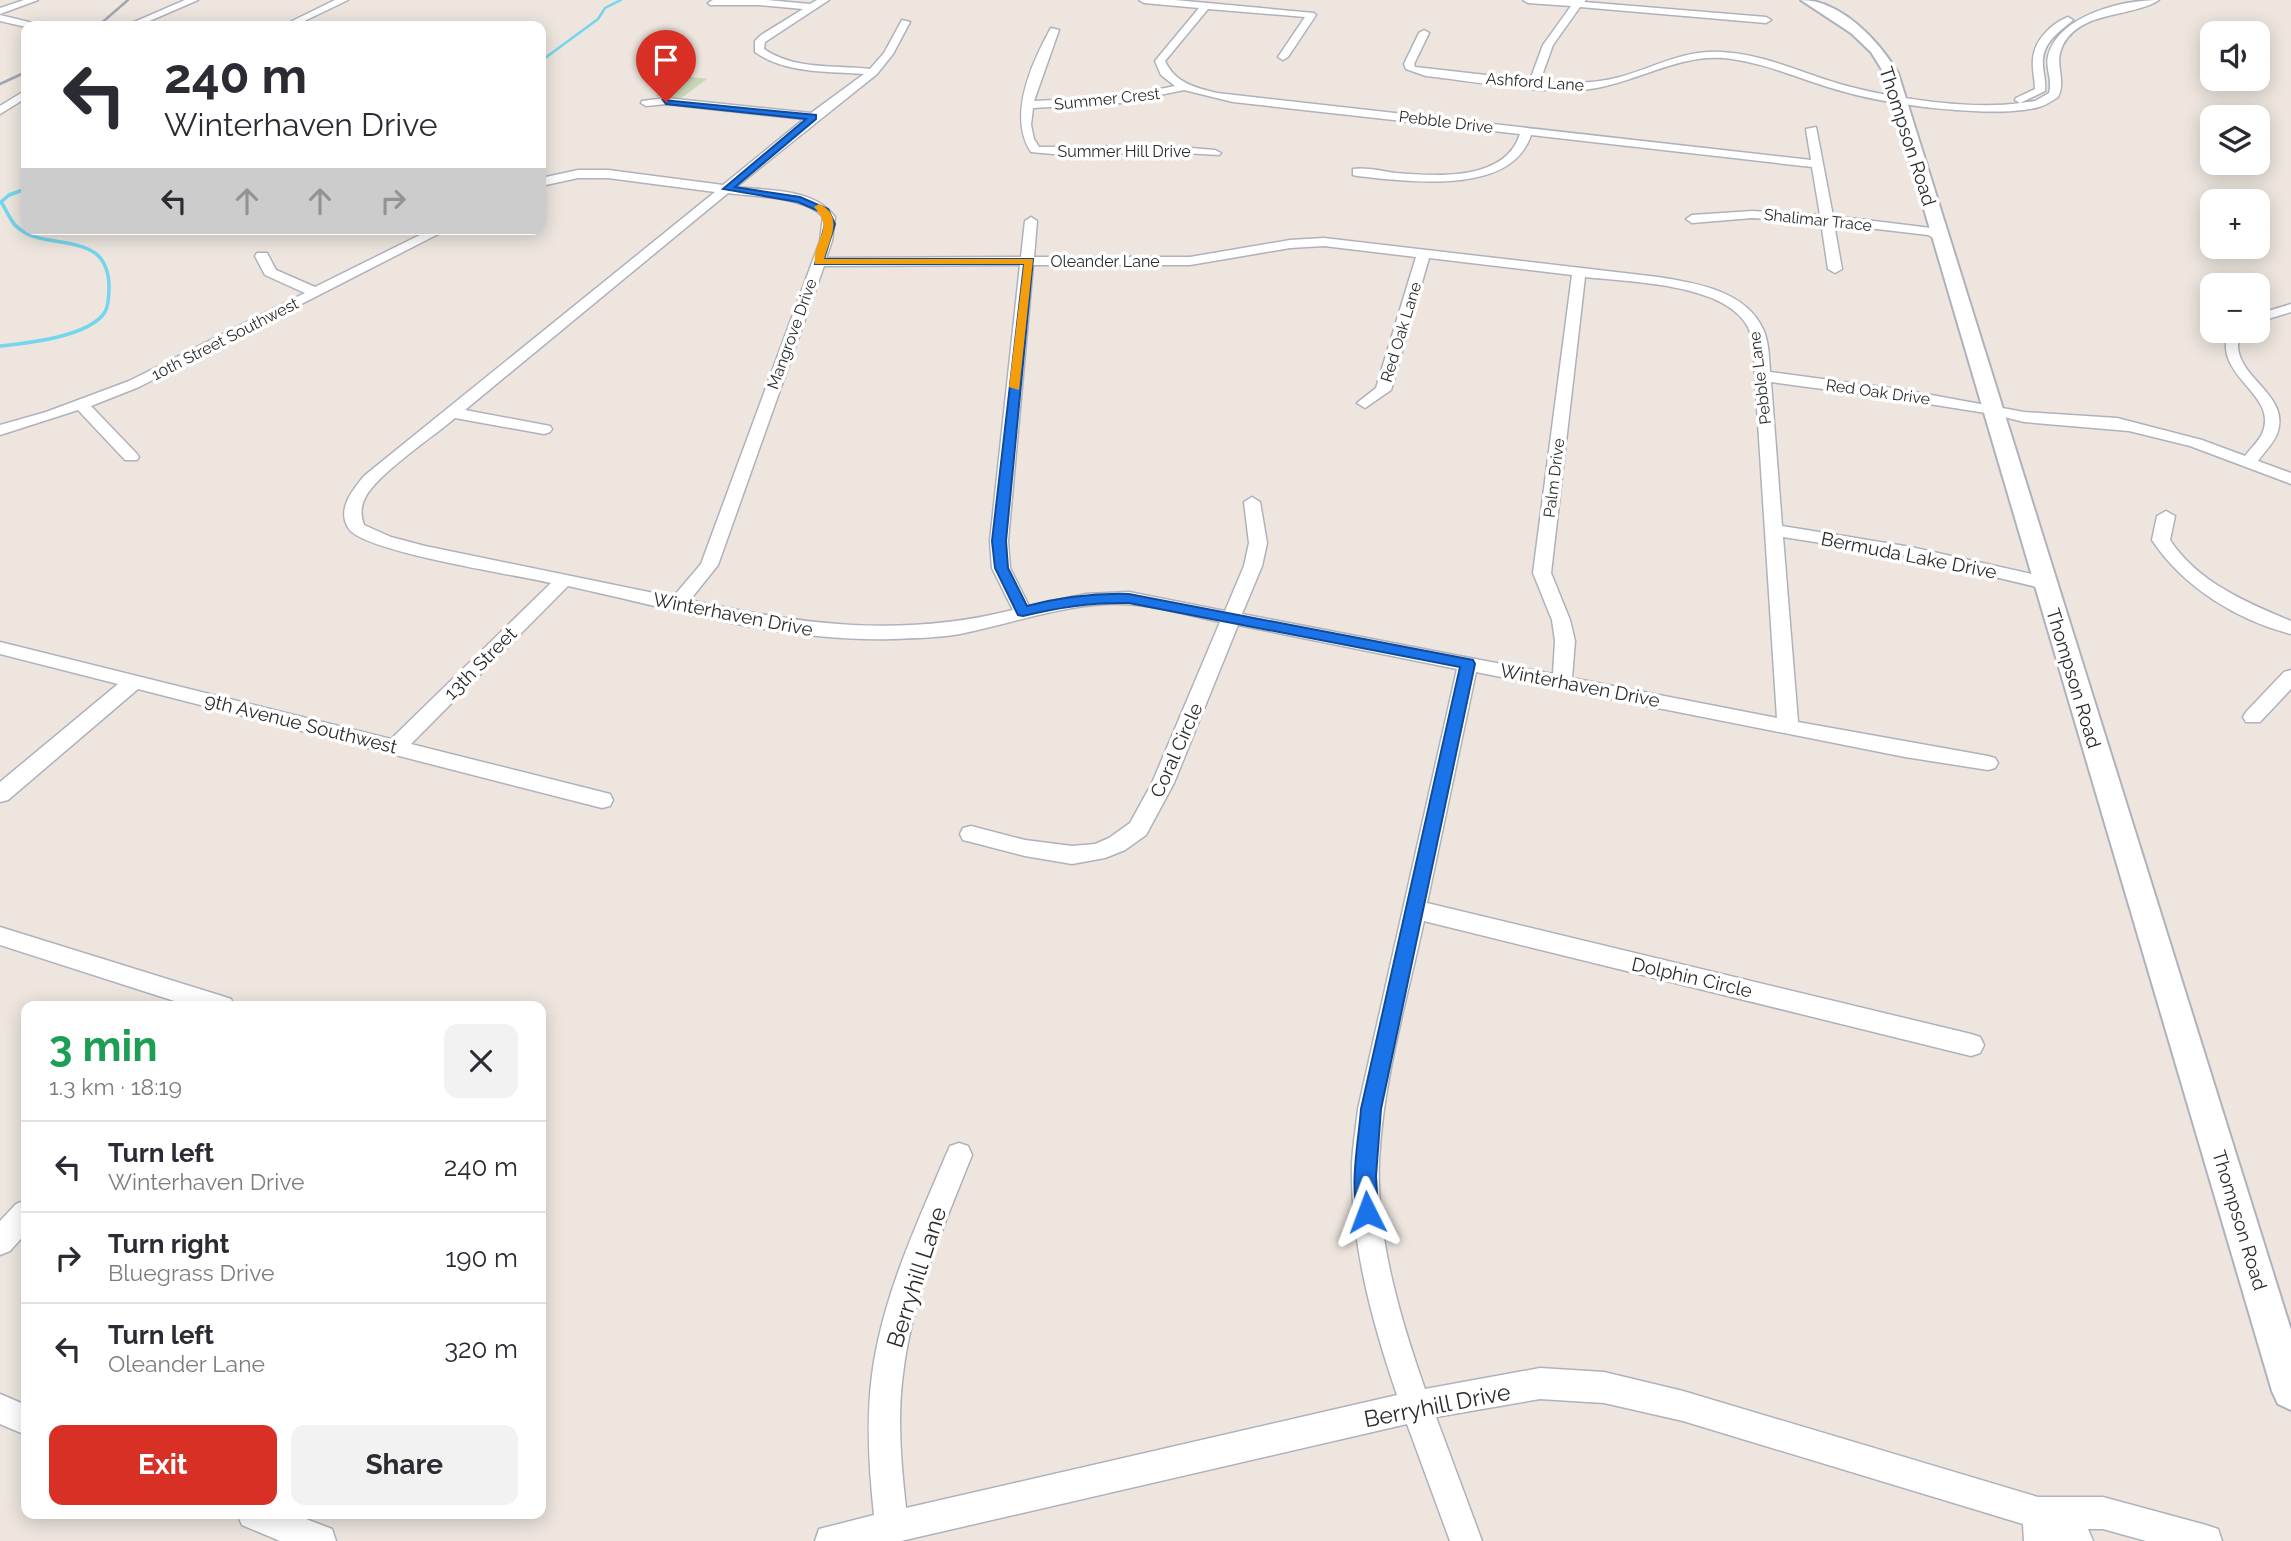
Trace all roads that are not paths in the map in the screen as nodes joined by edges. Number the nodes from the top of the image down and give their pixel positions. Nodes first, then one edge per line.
1 (33, 0) edge
2 (193, 0) edge
3 (343, 0) edge
4 (824, 0) edge
5 (1144, 0) edge
6 (1528, 0) edge
7 (1807, 0) edge
8 (2130, 0) edge
9 (2154, 0) edge
10 (1579, 2) edge
11 (1687, 2) dead end
12 (713, 3) dead end
13 (1205, 6) junction
14 (810, 8) junction
15 (0, 11) edge
16 (1686, 15) junction
17 (0, 18) edge
18 (1766, 20) dead end
19 (142, 21) edge
20 (298, 21) edge
21 (905, 22) dead end
22 (21, 23) edge
23 (1054, 30) dead end
24 (1424, 33) dead end
25 (1283, 57) dead end
26 (873, 72) junction
27 (1534, 84) junction
28 (1185, 87) junction
29 (21, 96) edge
30 (1899, 97) junction
31 (646, 103) dead end
32 (5, 106) edge
33 (1028, 106) junction
34 (813, 117) junction
35 (1812, 129) dead end
36 (1526, 132) junction
37 (1215, 153) dead end
38 (1816, 164) junction
39 (1357, 172) dead end
40 (546, 181) edge
41 (727, 189) junction
42 (1692, 219) dead end
43 (1824, 220) junction
44 (1031, 221) dead end
45 (430, 235) edge
46 (1941, 238) junction
47 (1348, 244) joint
48 (1424, 253) junction
49 (262, 256) dead end
50 (1029, 261) junction
51 (818, 262) junction
52 (1835, 269) dead end
53 (1579, 272) junction
54 (317, 293) junction
55 (2291, 308) edge
56 (2270, 314) edge
57 (2230, 343) edge
58 (1763, 376) junction
59 (1365, 403) dead end
60 (81, 404) junction
61 (1992, 409) junction
62 (454, 413) junction
63 (544, 429) dead end
64 (0, 430) edge
65 (131, 457) dead end
66 (2249, 461) junction
67 (2291, 479) edge
68 (1252, 502) dead end
69 (2166, 516) dead end
70 (1773, 530) junction
71 (564, 580) junction
72 (2045, 583) junction
73 (677, 604) junction
74 (1023, 612) junction
75 (1233, 617) junction
76 (2291, 628) edge
77 (0, 648) edge
78 (1468, 664) junction
79 (2291, 677) edge
80 (135, 681) junction
81 (1562, 681) junction
82 (2253, 717) dead end
83 (1788, 726) junction
84 (397, 746) junction
85 (1988, 763) dead end
86 (0, 794) edge
87 (602, 800) dead end
88 (971, 834) dead end
89 (1414, 909) junction
90 (0, 936) edge
91 (203, 1001) edge
92 (1971, 1045) dead end
93 (958, 1155) dead end
94 (21, 1218) edge
95 (0, 1241) edge
96 (2291, 1391) edge
97 (1417, 1406) junction
98 (0, 1409) edge
99 (21, 1418) edge
100 (264, 1519) edge
101 (892, 1527) junction
102 (2039, 1527) edge
103 (305, 1538) edge
104 (831, 1541) edge
105 (1466, 1541) edge
106 (2077, 1541) edge
107 (2206, 1541) edge

1 - 15 street
2 - 19 street
3 - 20 street
4 - 14 street
5 - 13 street
6 - 10 street
7 - 30 street, Thompson Road
8 - 30 street
9 - 30 street
10 - 16 street
10 - 27 street
11 - 16 street
12 - 14 street
13 - 25 street
13 - 28 street
14 - 26 street
16 - 18 street
17 - 22 street
21 - 26 street, Winterhaven Drive
23 - 33 street, Summer Hill Drive
24 - 27 street, Ashford Lane
26 - 34 street, Winterhaven Drive
27 - 30 street, Ashford Lane
28 - 33 street, Summer Crest
28 - 36 street, Pebble Drive
29 - 32 street
30 - 46 street, Thompson Road
31 - 34 street
33 - 37 street, Summer Hill Drive
34 - 41 street, Winterhaven Drive
35 - 38 street
36 - 38 street, Pebble Drive
36 - 39 street
38 - 43 street
40 - 41 street, Mangrove Drive
41 - 51 street, Mangrove Drive
41 - 62 street, Winterhaven Drive
42 - 43 street, Shalimar Trace
43 - 46 street, Shalimar Trace
43 - 52 street
44 - 50 street
45 - 54 street, 10th Street Southwest
46 - 61 street, Thompson Road
47 - 48 street, Pebble Lane
47 - 50 street, Oleander Lane
48 - 53 street, Pebble Lane
48 - 59 street, Red Oak Lane
49 - 54 street
50 - 51 street, Oleander Lane
50 - 74 street
51 - 73 street, Mangrove Drive
53 - 58 street, Pebble Lane
53 - 81 street, Palm Drive
54 - 60 street, 10th Street Southwest
55 - 56 street
57 - 66 street
58 - 61 street, Red Oak Drive
58 - 70 street, Pebble Lane
60 - 64 street, 10th Street Southwest
60 - 65 street
61 - 66 street, Red Oak Drive
61 - 72 street, Thompson Road
62 - 63 street
62 - 71 street, Winterhaven Drive
66 - 67 street, Red Oak Drive
68 - 75 street, Coral Circle
69 - 76 street
70 - 72 street, Bermuda Lake Drive
70 - 83 street, Pebble Lane
71 - 73 street, Winterhaven Drive
71 - 84 street, 13th Street
72 - 96 street, Thompson Road
73 - 74 street, Winterhaven Drive
74 - 75 street, Winterhaven Drive
75 - 78 street, Winterhaven Drive
75 - 88 street, Coral Circle
77 - 80 street, 9th Avenue Southwest
78 - 81 street, Winterhaven Drive
78 - 89 street
79 - 82 street
80 - 84 street, 9th Avenue Southwest
80 - 86 street
81 - 83 street, Winterhaven Drive
83 - 85 street, Winterhaven Drive
84 - 87 street, 9th Avenue Southwest
89 - 92 street, Dolphin Circle
89 - 97 street
90 - 91 street
93 - 101 street, Berryhill Lane
94 - 95 street
97 - 101 street, Berryhill Drive
97 - 102 street, Berryhill Drive
97 - 105 street
98 - 99 street
100 - 103 street
101 - 104 street, Berryhill Drive
102 - 106 street, Berryhill Drive
102 - 107 street, Berryhill Drive

